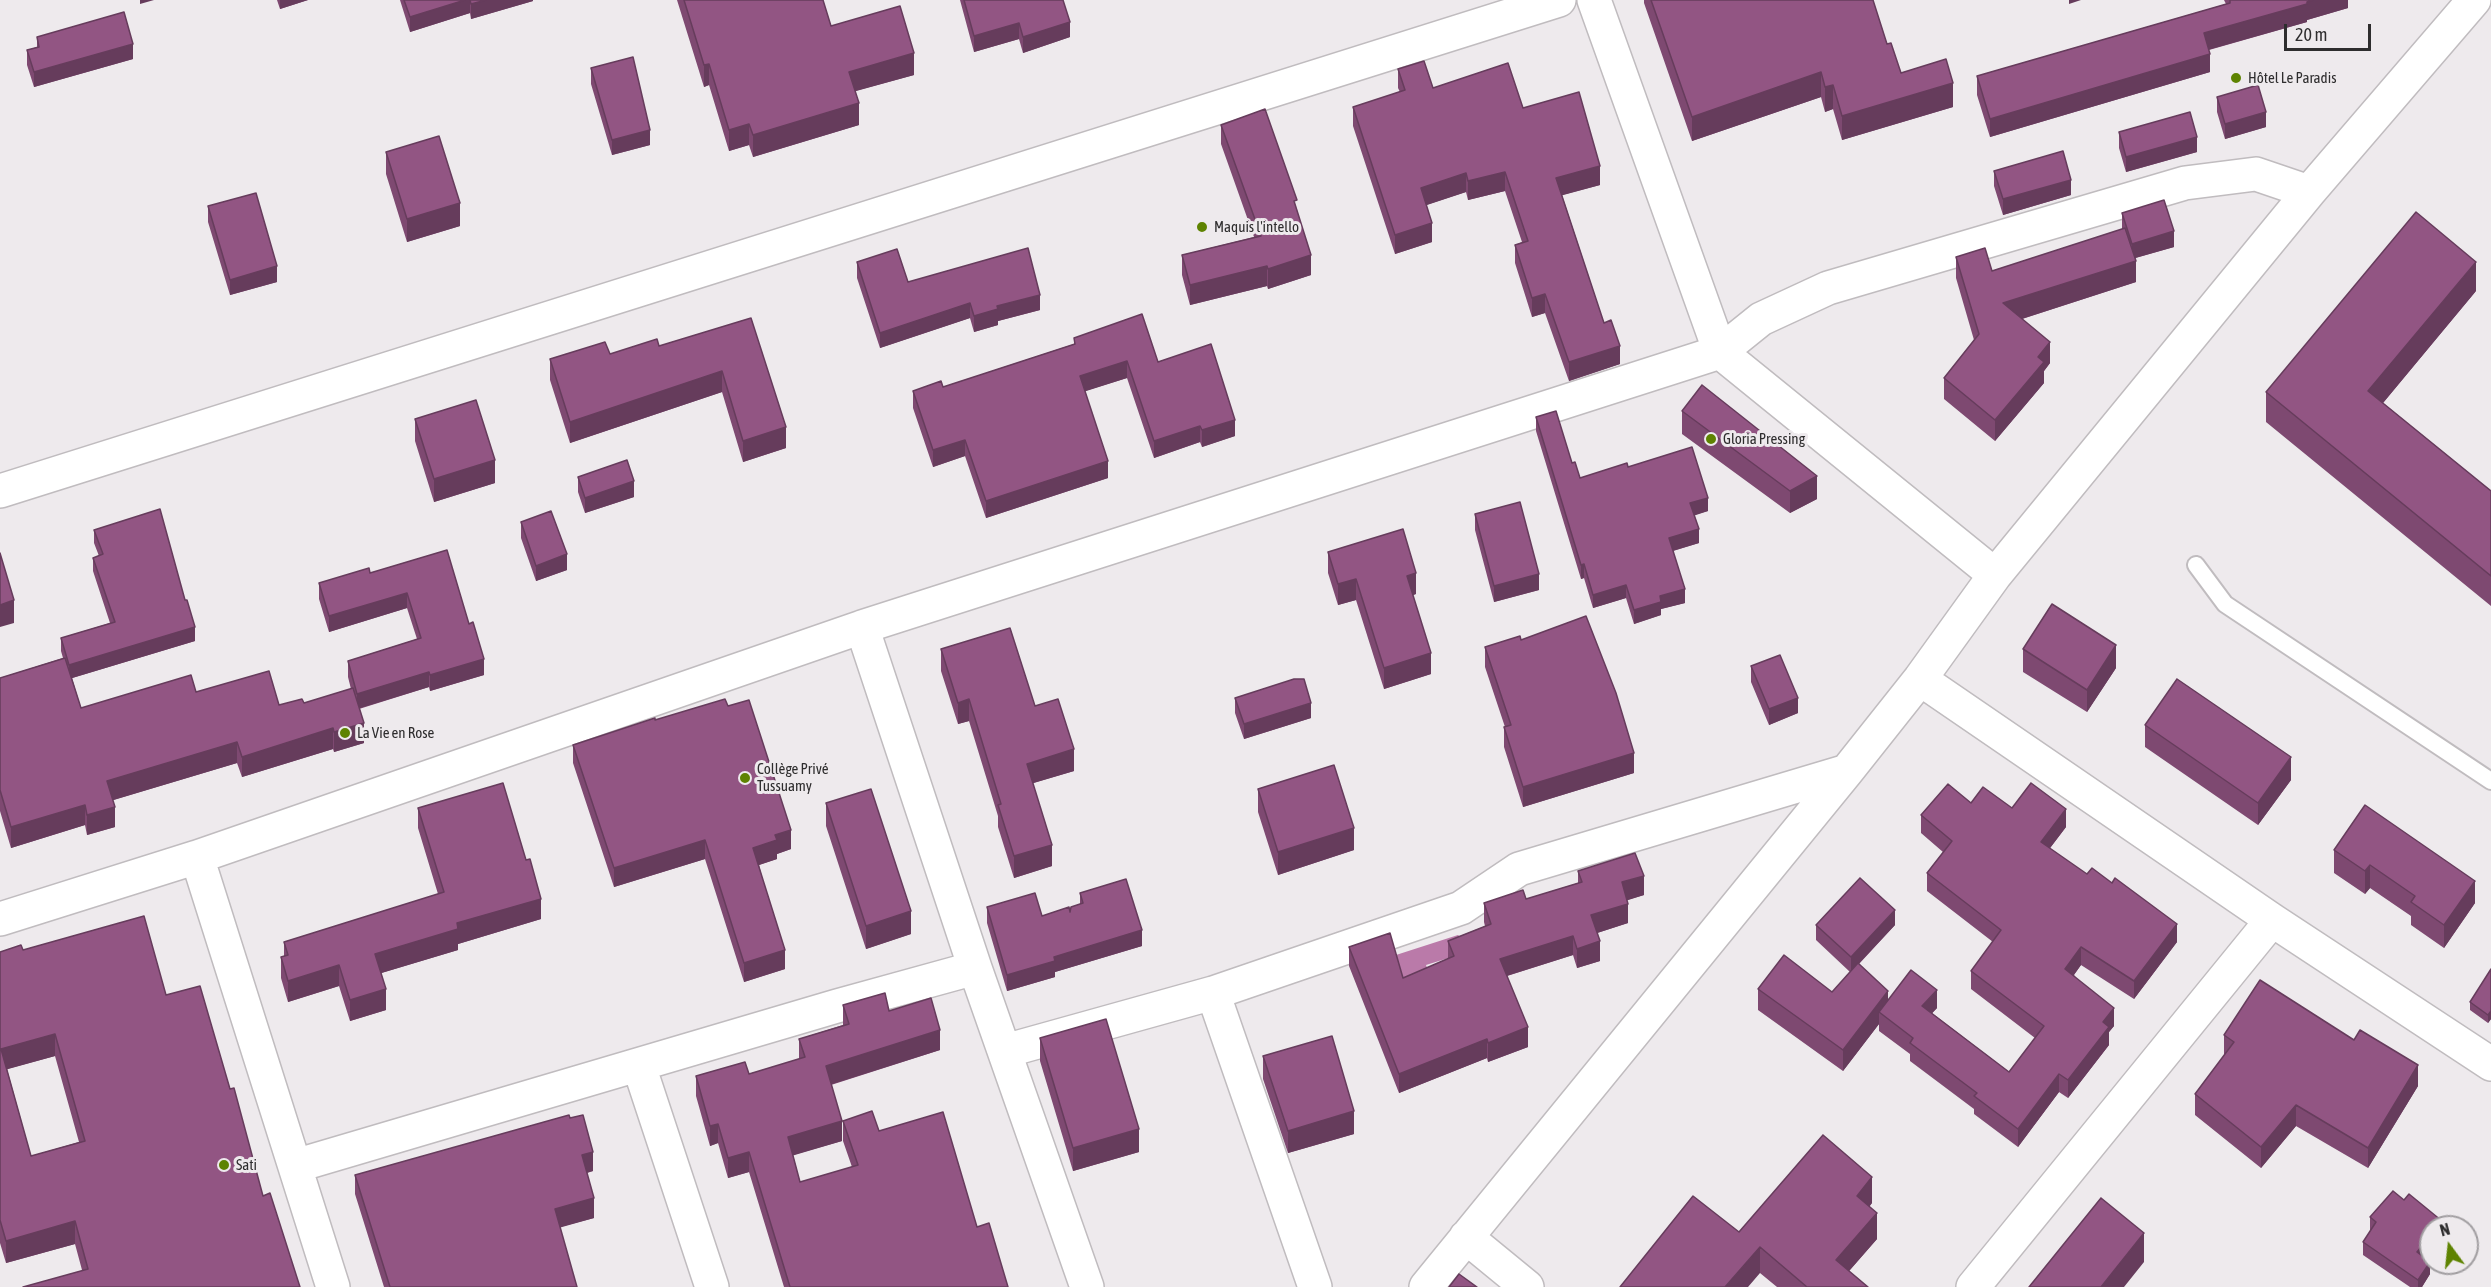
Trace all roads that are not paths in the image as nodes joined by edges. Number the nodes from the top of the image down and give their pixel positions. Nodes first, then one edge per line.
1 (1559, 0) edge
2 (1594, 0) edge
3 (2474, 0) edge
4 (2309, 192) junction
5 (1720, 352) junction
6 (0, 491) edge
7 (2196, 565) dead end
8 (1995, 575) junction
9 (862, 627) junction
10 (1920, 679) junction
11 (1847, 771) junction
12 (2491, 781) edge
13 (197, 856) junction
14 (0, 919) edge
15 (2272, 920) junction
16 (975, 968) junction
17 (1213, 993) junction
18 (1005, 1051) junction
19 (2491, 1064) edge
20 (639, 1066) junction
21 (295, 1166) junction
22 (1466, 1237) junction
23 (333, 1287) edge
24 (712, 1287) edge
25 (1087, 1287) edge
26 (1315, 1287) edge
27 (1426, 1287) edge
28 (1527, 1287) edge
29 (1973, 1287) edge

1 - 6 street
2 - 5 street
3 - 4 street
4 - 5 street
4 - 8 street
5 - 8 street
5 - 9 street
7 - 12 lane
8 - 10 street
9 - 13 street
9 - 16 street
10 - 11 street
10 - 15 street
11 - 17 street
11 - 22 street
13 - 14 street
13 - 21 street
15 - 19 street
15 - 29 street
16 - 18 street
16 - 20 street
17 - 18 street
17 - 26 street
18 - 25 street
20 - 21 street
20 - 24 street
21 - 23 street
22 - 27 street
22 - 28 street

